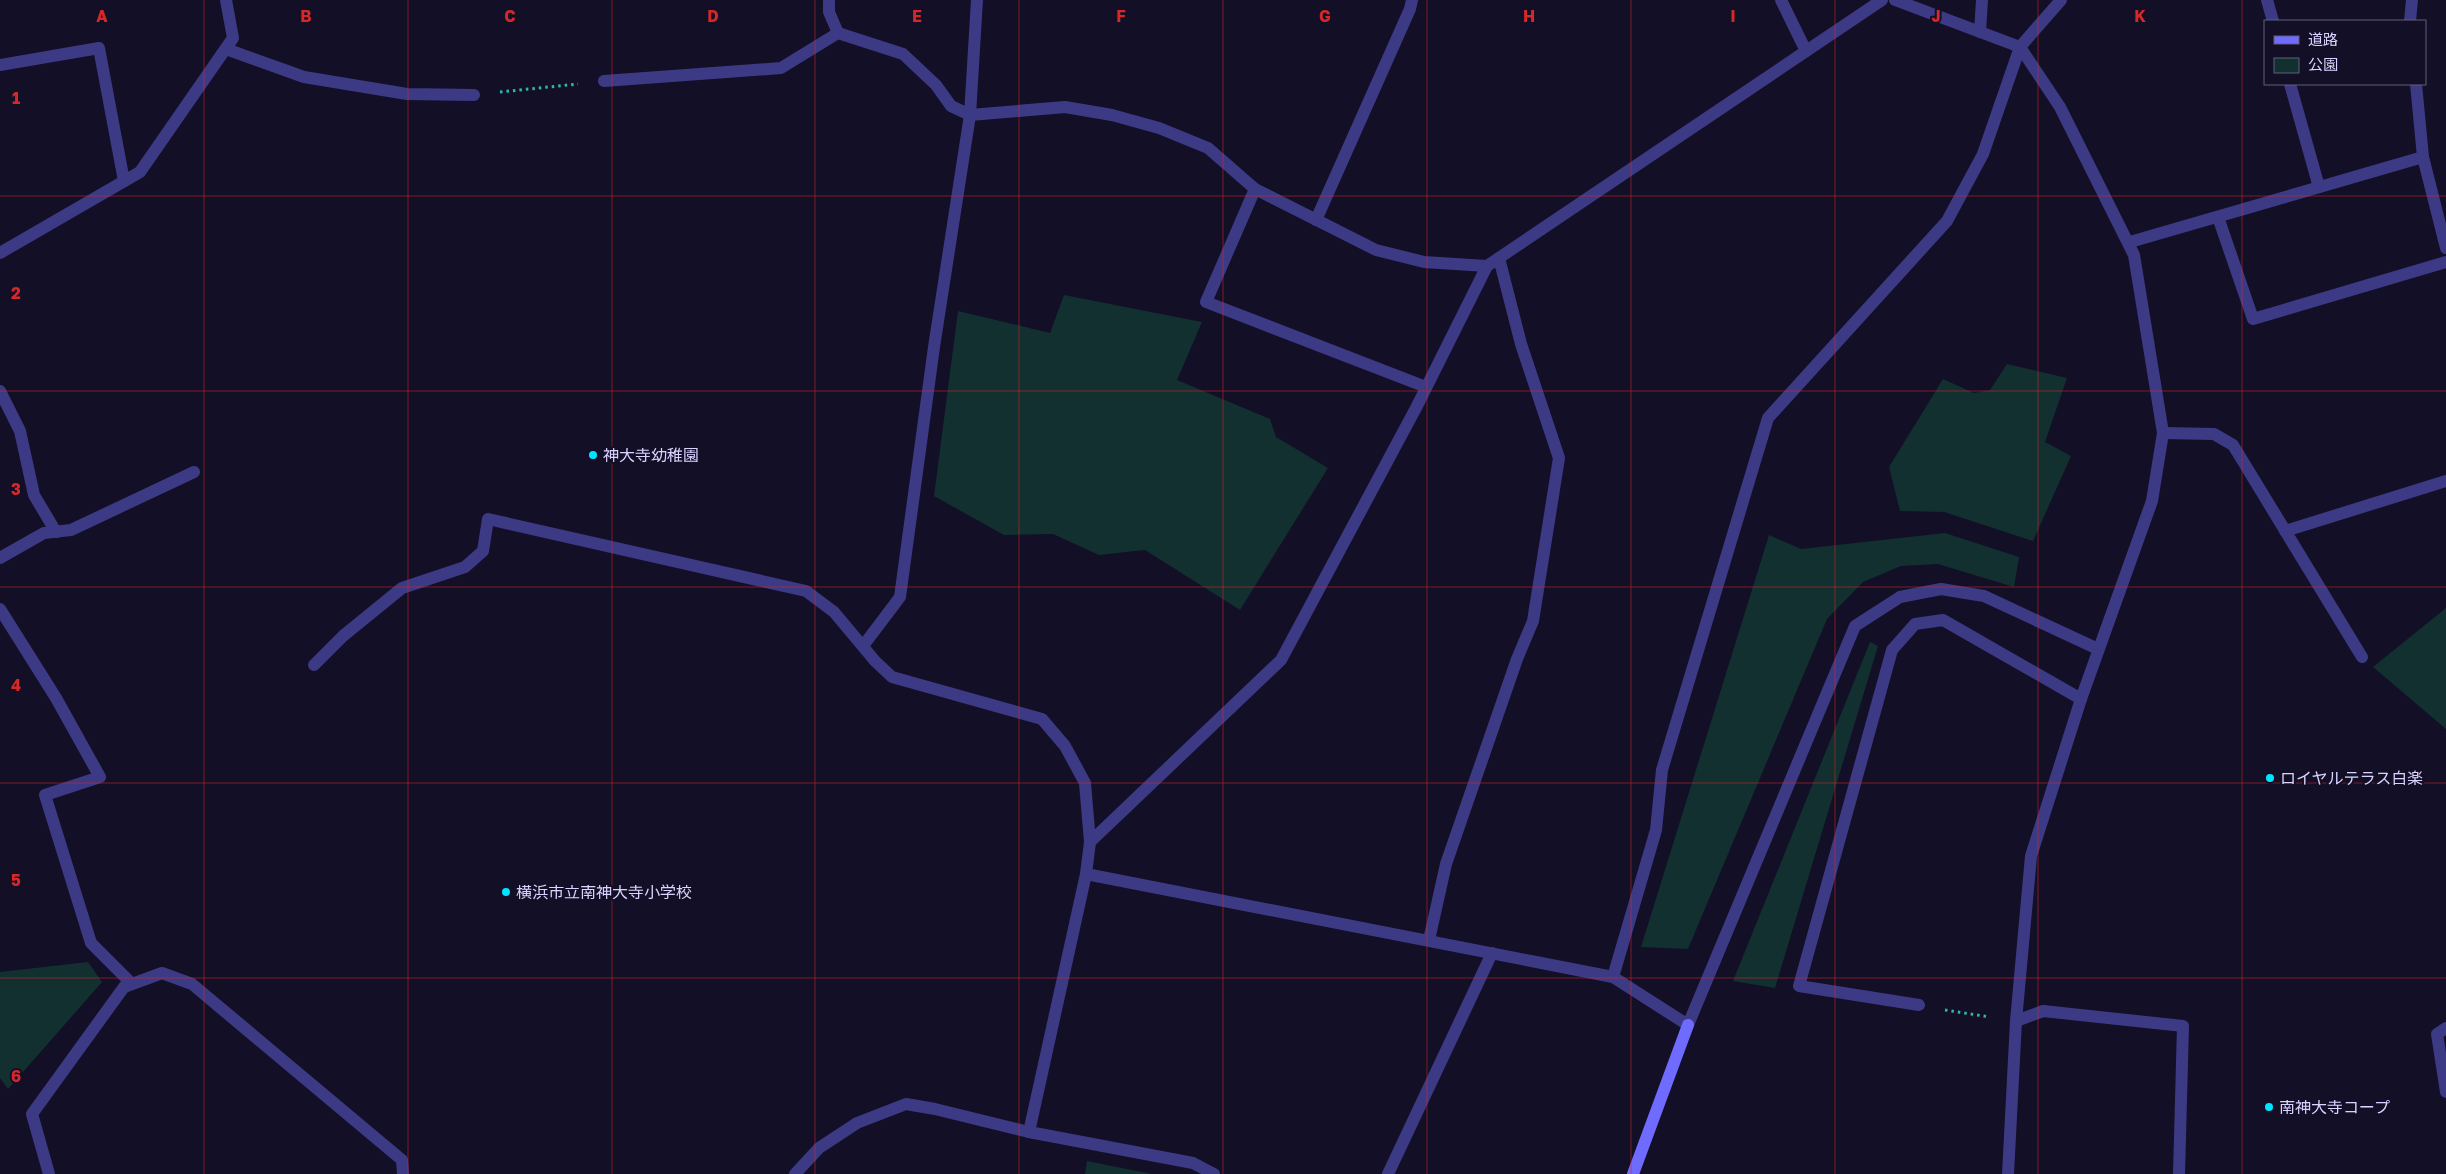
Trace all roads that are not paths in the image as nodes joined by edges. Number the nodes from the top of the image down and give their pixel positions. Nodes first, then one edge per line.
1 (226, 0) edge
2 (829, 0) edge
3 (977, 0) edge
4 (1412, 0) edge
5 (1781, 0) edge
6 (1882, 0) edge
7 (1894, 0) edge
8 (1982, 0) edge
9 (2061, 0) edge
10 (2267, 0) edge
11 (2412, 0) edge
12 (2273, 20) edge
13 (2410, 20) edge
14 (1980, 32) junction
15 (838, 33) junction
16 (2020, 47) junction
17 (226, 48) junction
18 (1806, 51) junction
19 (0, 65) edge
20 (604, 81) road end
21 (2290, 85) edge
22 (2416, 85) edge
23 (474, 95) road end
24 (970, 115) junction
25 (2423, 157) junction
26 (124, 181) junction
27 (2319, 187) junction
28 (1255, 189) junction
29 (2218, 217) junction
30 (1316, 220) junction
31 (2130, 242) junction
32 (2446, 248) edge
33 (0, 253) edge
34 (1499, 258) junction
35 (2446, 262) edge
36 (1487, 266) junction
37 (1426, 387) junction
38 (0, 392) edge
39 (2163, 432) junction
40 (194, 472) dead end
41 (2446, 481) edge
42 (2285, 531) junction
43 (56, 532) junction
44 (0, 558) edge
45 (0, 608) edge
46 (864, 646) junction
47 (2098, 649) junction
48 (2362, 657) dead end
49 (314, 665) dead end
50 (2080, 699) junction
51 (1090, 842) junction
52 (1086, 874) junction
53 (1429, 940) junction
54 (1492, 953) junction
55 (1613, 977) junction
56 (132, 984) junction
57 (1919, 1006) road end
58 (2016, 1021) junction
59 (1688, 1025) junction
60 (2446, 1028) edge
61 (2446, 1092) edge
62 (1029, 1132) junction
63 (49, 1174) edge
64 (403, 1174) edge
65 (795, 1174) edge
66 (1214, 1174) edge
67 (1388, 1174) edge
68 (1633, 1174) edge
69 (2008, 1174) edge
70 (2179, 1174) edge

1 - 17 street
2 - 15 street
3 - 24 street
4 - 30 street
5 - 18 street
6 - 18 street
7 - 14 street
8 - 14 street
9 - 16 street
10 - 12 street
11 - 13 street
14 - 16 street
15 - 20 street
15 - 24 street
16 - 31 street
16 - 55 street
17 - 23 street
17 - 26 street
18 - 34 street
19 - 26 street
21 - 27 street
22 - 25 street
24 - 28 street
24 - 46 street
25 - 27 street
25 - 32 street
26 - 33 street
27 - 29 street
28 - 30 street
28 - 37 street
29 - 31 street
29 - 35 street
30 - 36 street
31 - 39 street
34 - 36 street
34 - 53 street
36 - 37 street
37 - 51 street
38 - 43 street
39 - 42 street
39 - 47 street
40 - 43 street
41 - 42 street
42 - 48 street
43 - 44 street
45 - 56 street
46 - 49 street
46 - 51 street
47 - 50 street
47 - 59 street
50 - 57 street
50 - 58 street
51 - 52 street
52 - 53 street
52 - 62 street
53 - 54 street
54 - 55 street
54 - 67 street
55 - 59 street
56 - 63 street
56 - 64 street
58 - 69 street
58 - 70 street
59 - 68 street
60 - 61 street
62 - 65 street
62 - 66 street

